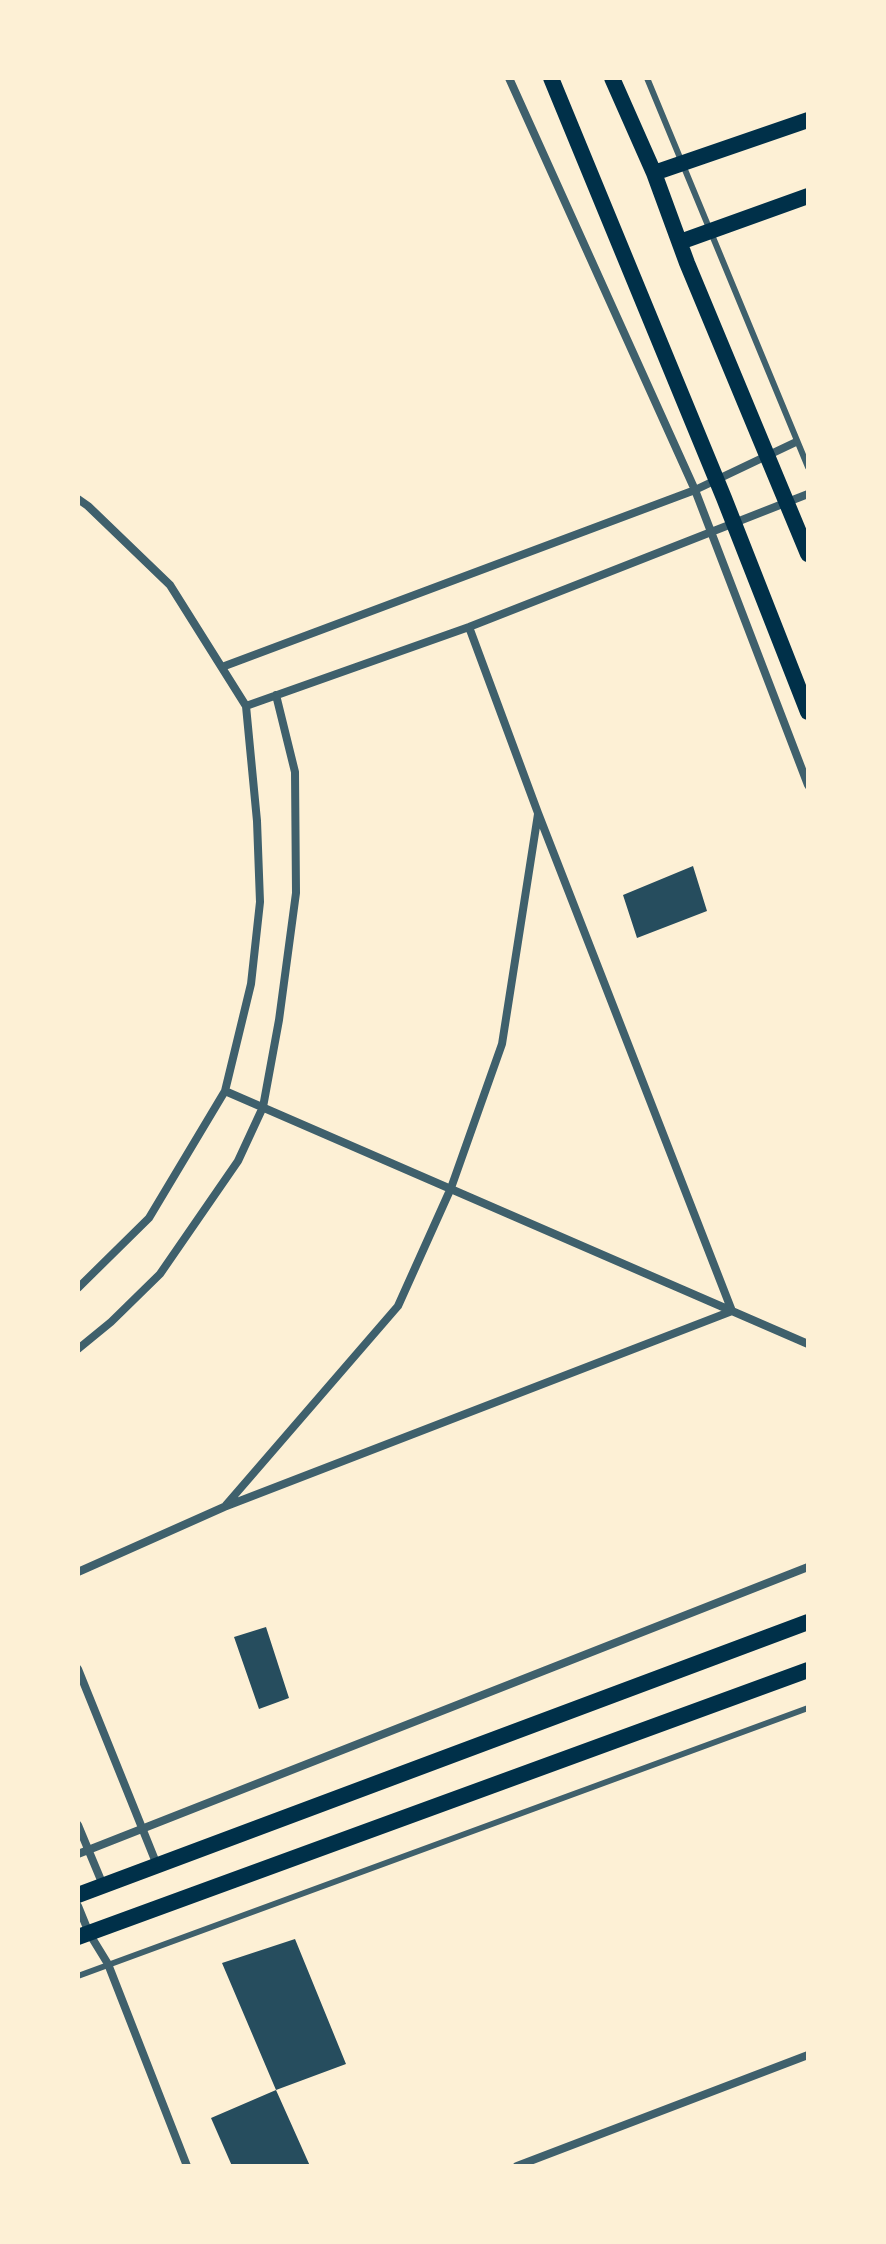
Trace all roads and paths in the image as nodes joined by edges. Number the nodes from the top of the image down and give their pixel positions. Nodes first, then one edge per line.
1 (509, 78) edge
2 (551, 78) edge
3 (612, 78) edge
4 (647, 78) edge
5 (808, 120) edge
6 (682, 163) junction
7 (654, 173) junction
8 (808, 196) edge
9 (709, 231) junction
10 (680, 242) junction
11 (796, 442) junction
12 (768, 456) junction
13 (808, 467) edge
14 (716, 479) junction
15 (695, 490) junction
16 (808, 494) edge
17 (78, 499) edge
18 (787, 502) junction
19 (733, 523) junction
20 (710, 533) junction
21 (808, 554) edge
22 (469, 627) junction
23 (222, 667) junction
24 (276, 695) junction
25 (246, 706) junction
26 (808, 712) edge
27 (808, 785) edge
28 (538, 813) junction
29 (225, 1091) junction
30 (263, 1107) junction
31 (451, 1188) junction
32 (78, 1288) edge
33 (732, 1311) junction
34 (808, 1344) edge
35 (78, 1349) edge
36 (224, 1507) junction
37 (808, 1567) edge
38 (78, 1572) edge
39 (808, 1622) edge
40 (78, 1669) edge
41 (808, 1670) edge
42 (808, 1708) edge
43 (78, 1825) edge
44 (142, 1829) junction
45 (82, 1852) edge
46 (157, 1865) junction
47 (103, 1885) junction
48 (78, 1895) edge
49 (78, 1906) edge
50 (83, 1935) edge
51 (108, 1964) junction
52 (78, 1976) edge
53 (808, 2055) edge
54 (187, 2166) edge
55 (517, 2166) edge

1 - 15 street
2 - 14 main road
3 - 7 main road
4 - 6 lane
5 - 6 main road
6 - 7 main road
6 - 9 lane
7 - 10 main road
8 - 9 main road
9 - 10 main road
9 - 11 lane
10 - 12 main road
11 - 12 street
11 - 13 lane
12 - 14 street
12 - 18 main road
14 - 15 street
14 - 19 main road
15 - 20 street
15 - 23 street
16 - 18 street
17 - 23 street
18 - 19 street
18 - 21 main road
19 - 20 street
19 - 26 main road
20 - 22 street
20 - 27 street
22 - 24 street
22 - 28 street
23 - 25 street
24 - 25 street
24 - 30 street
25 - 29 street
28 - 31 street
28 - 33 street
29 - 30 street
29 - 32 street
30 - 31 street
30 - 35 street
31 - 33 street
31 - 36 street
33 - 34 street
33 - 36 street
36 - 38 street
37 - 44 street
39 - 46 main road
40 - 44 street
41 - 50 main road
42 - 51 lane
43 - 45 street
44 - 45 street
44 - 46 street
45 - 47 street
46 - 47 main road
47 - 48 main road
49 - 50 street
50 - 51 street
51 - 52 lane
51 - 54 street
53 - 55 street

